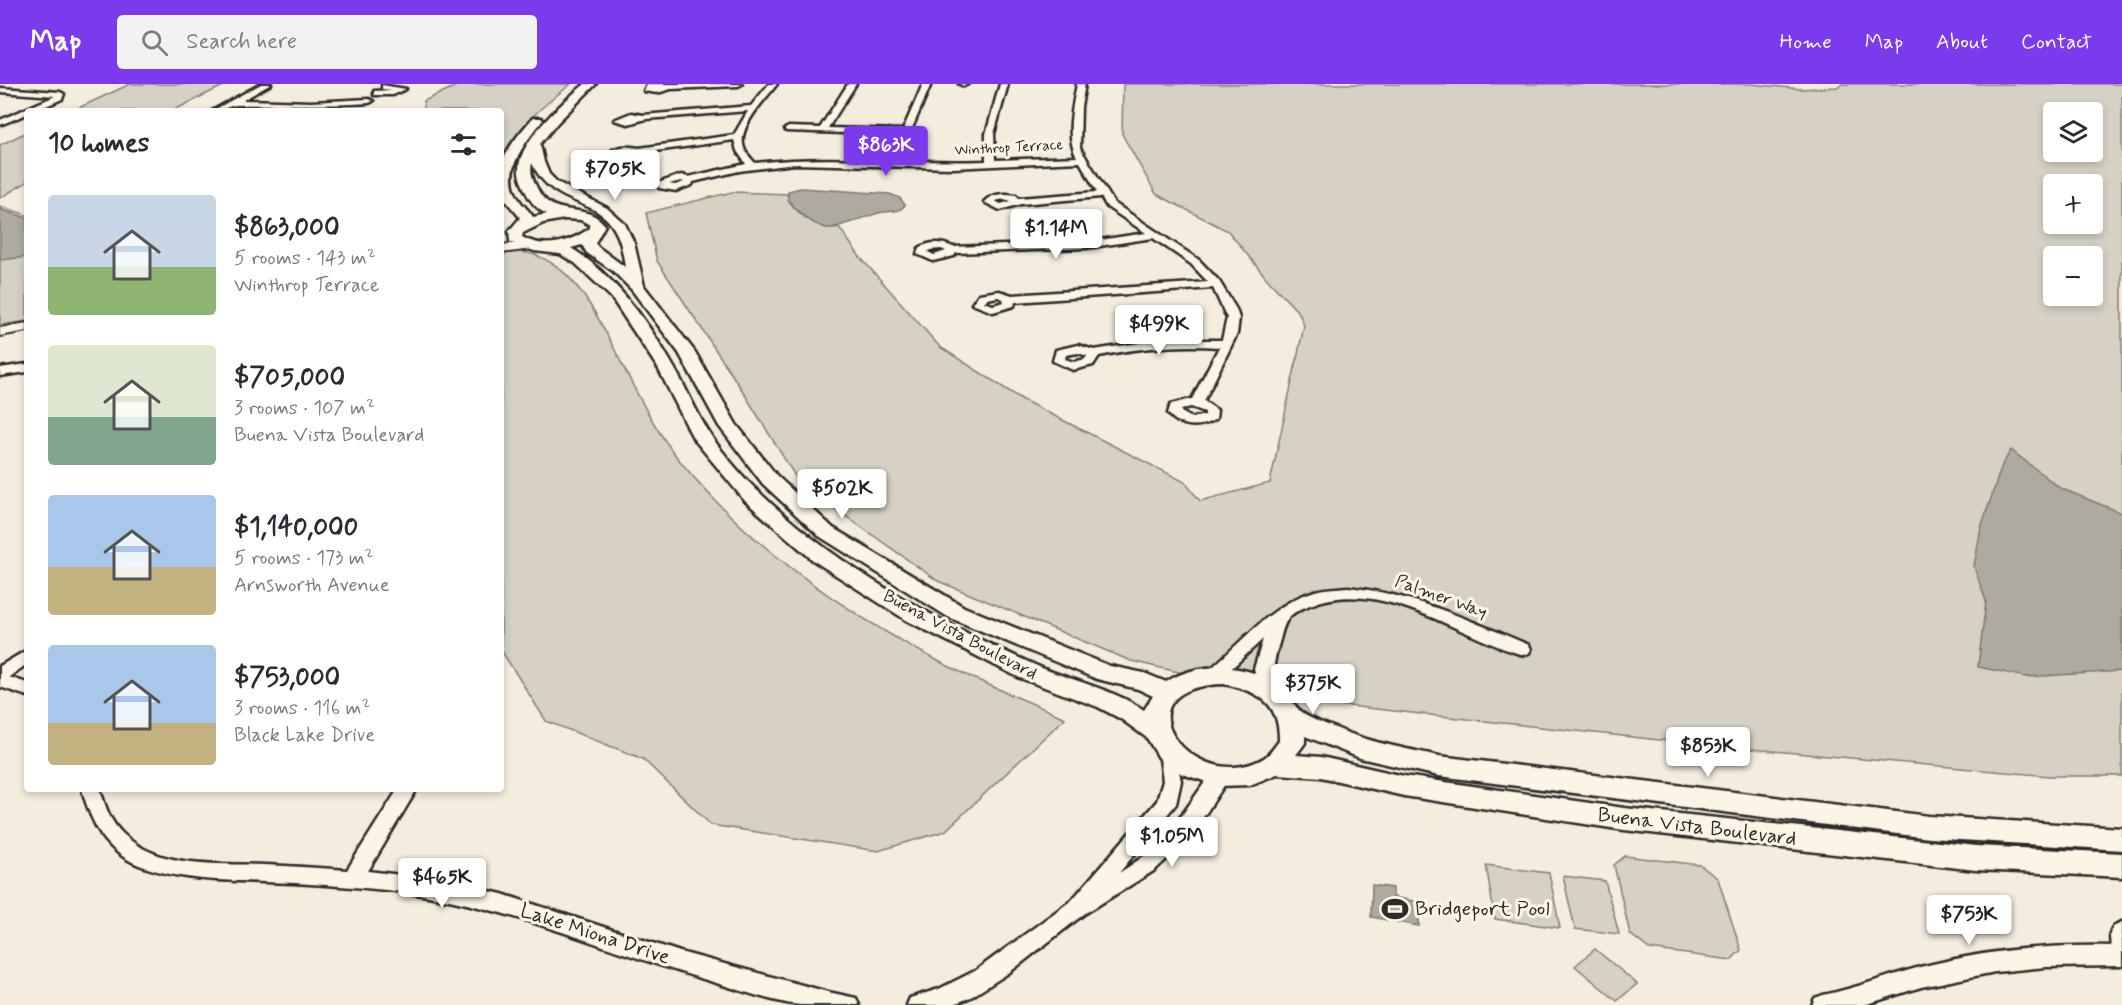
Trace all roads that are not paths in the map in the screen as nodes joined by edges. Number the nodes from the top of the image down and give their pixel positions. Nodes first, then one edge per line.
1 (267, 84) edge
2 (574, 84) edge
3 (591, 84) edge
4 (738, 84) edge
5 (773, 84) edge
6 (852, 84) edge
7 (927, 84) edge
8 (1004, 84) edge
9 (1081, 84) edge
10 (664, 85) edge
11 (387, 86) edge
12 (0, 90) edge
13 (377, 93) junction
14 (369, 101) junction
15 (232, 102) junction
16 (34, 108) edge
17 (221, 108) edge
18 (367, 108) edge
19 (755, 108) junction
20 (24, 112) edge
21 (643, 117) dead end
22 (0, 123) edge
23 (789, 129) dead end
24 (824, 130) junction
25 (904, 133) junction
26 (738, 137) junction
27 (535, 145) junction
28 (902, 145) dead end
29 (637, 151) dead end
30 (1081, 159) junction
31 (991, 164) junction
32 (752, 166) junction
33 (688, 180) dead end
34 (1103, 194) junction
35 (1017, 201) dead end
36 (574, 215) junction
37 (519, 230) junction
38 (1155, 235) junction
39 (590, 236) junction
40 (504, 239) edge
41 (529, 246) junction
42 (550, 247) junction
43 (504, 249) edge
44 (952, 250) dead end
45 (1216, 285) junction
46 (637, 287) junction
47 (1010, 299) dead end
48 (24, 328) edge
49 (0, 332) edge
50 (1227, 344) junction
51 (1091, 354) dead end
52 (24, 368) edge
53 (0, 372) edge
54 (1197, 403) dead end
55 (1278, 617) junction
56 (1523, 649) dead end
57 (24, 658) edge
58 (0, 674) edge
59 (1214, 675) junction
60 (0, 680) edge
61 (24, 689) edge
62 (1267, 689) junction
63 (1167, 692) junction
64 (1291, 718) junction
65 (1162, 741) junction
66 (1275, 765) junction
67 (1220, 776) junction
68 (92, 792) edge
69 (406, 792) edge
70 (2122, 839) edge
71 (2122, 865) edge
72 (353, 878) junction
73 (1076, 908) junction
74 (2122, 931) edge
75 (2122, 946) edge
76 (2122, 956) edge
77 (962, 999) edge
78 (848, 1005) edge
79 (918, 1005) edge
80 (1823, 1005) edge

1 - 15 street
2 - 37 main road
3 - 27 main road
4 - 10 street
5 - 19 street
6 - 24 street
7 - 25 street
8 - 31 street
9 - 30 street
11 - 13 street
11 - 13 street
12 - 16 street
13 - 14 street
14 - 15 street
14 - 18 street
15 - 17 street
19 - 21 street
19 - 26 street
20 - 22 street
23 - 24 street
24 - 25 street
25 - 28 street
26 - 29 street
26 - 32 street
27 - 36 main road
27 - 46 main road
30 - 31 street, Winthrop Terrace
30 - 34 street
31 - 32 street, Winthrop Terrace
32 - 33 street, Winthrop Terrace
34 - 35 street
34 - 38 street
36 - 37 main road
36 - 39 main road, Buena Vista Boulevard
37 - 40 street
37 - 41 main road
38 - 44 street
38 - 45 street
39 - 42 main road
39 - 46 main road, Buena Vista Boulevard
41 - 42 main road
41 - 43 street
42 - 65 main road, Buena Vista Boulevard
45 - 47 street
45 - 50 street
46 - 63 main road, Buena Vista Boulevard
48 - 49 street
50 - 51 street
50 - 54 street
52 - 53 street
55 - 56 street, Palmer Way
55 - 59 street, Palmer Way
55 - 62 street
57 - 58 street
59 - 62 main road
59 - 63 main road
60 - 61 street
62 - 64 main road
63 - 65 main road
64 - 66 main road
64 - 70 main road, Buena Vista Boulevard
65 - 67 main road
65 - 73 street
66 - 67 main road
66 - 71 main road, Buena Vista Boulevard
67 - 73 street
68 - 72 street, Lake Miona Drive
69 - 72 street
72 - 78 street, Lake Miona Drive
73 - 77 street
74 - 75 street
76 - 80 street
77 - 79 street

